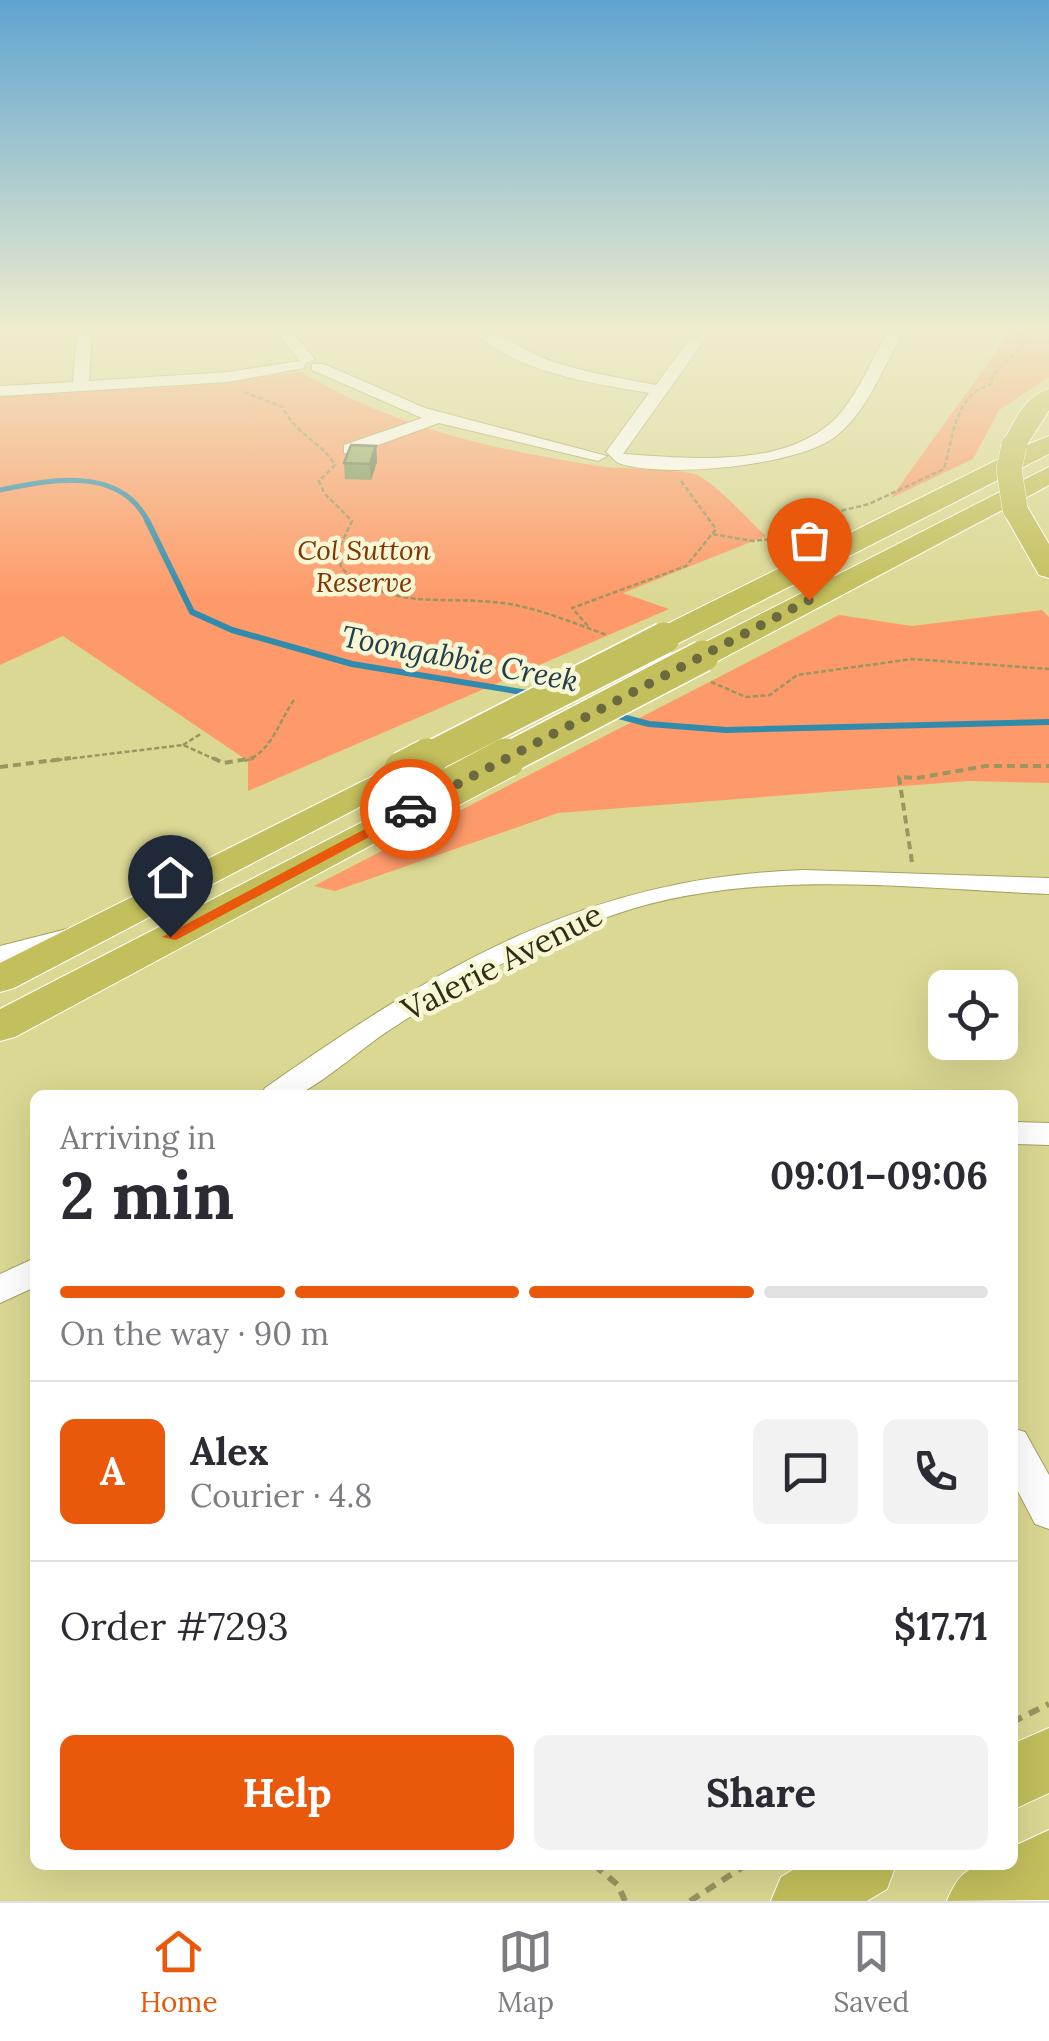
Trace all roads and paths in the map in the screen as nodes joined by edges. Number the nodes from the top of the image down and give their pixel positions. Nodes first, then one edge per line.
1 (288, 420) edge
2 (434, 420) edge
3 (446, 420) edge
4 (638, 420) edge
5 (843, 420) edge
6 (958, 420) edge
7 (1029, 420) edge
8 (1049, 444) edge
9 (350, 449) edge
10 (612, 456) junction
11 (678, 463) junction
12 (1049, 475) edge
13 (712, 534) junction
14 (1049, 569) edge
15 (592, 630) junction
16 (607, 635) dead end
17 (704, 668) junction
18 (1049, 669) edge
19 (294, 700) dead end
20 (202, 733) dead end
21 (183, 745) junction
22 (1049, 766) edge
23 (0, 767) edge
24 (915, 881) junction
25 (1049, 886) edge
26 (98, 928) junction
27 (0, 955) edge
28 (0, 979) edge
29 (0, 1027) edge
30 (284, 1090) edge
31 (1018, 1133) edge
32 (1049, 1134) edge
33 (30, 1274) edge
34 (0, 1290) edge
35 (1018, 1454) edge
36 (1049, 1512) edge
37 (1049, 1704) edge
38 (1018, 1719) edge
39 (1049, 1758) edge
40 (1018, 1776) edge
41 (1049, 1863) edge
42 (600, 1870) edge
43 (738, 1870) edge
44 (854, 1870) edge
45 (625, 1901) edge
46 (690, 1901) edge
47 (805, 1901) edge
48 (981, 1901) edge

1 - 15 path
2 - 9 street
3 - 10 street
4 - 10 street
5 - 11 street
6 - 13 path
7 - 14 highway, bridge
8 - 26 highway, bridge
10 - 11 street
11 - 13 path
12 - 17 highway
13 - 15 path
15 - 16 path
17 - 18 path
17 - 29 highway, bridge
19 - 21 path
20 - 21 path
21 - 23 path
22 - 24 path
24 - 25 street, Valerie Avenue
24 - 30 street, Valerie Avenue
26 - 27 street
26 - 28 highway
31 - 32 street
33 - 34 street
35 - 36 street
37 - 38 path
39 - 40 highway
41 - 48 highway
42 - 45 path
43 - 46 path
44 - 47 highway

